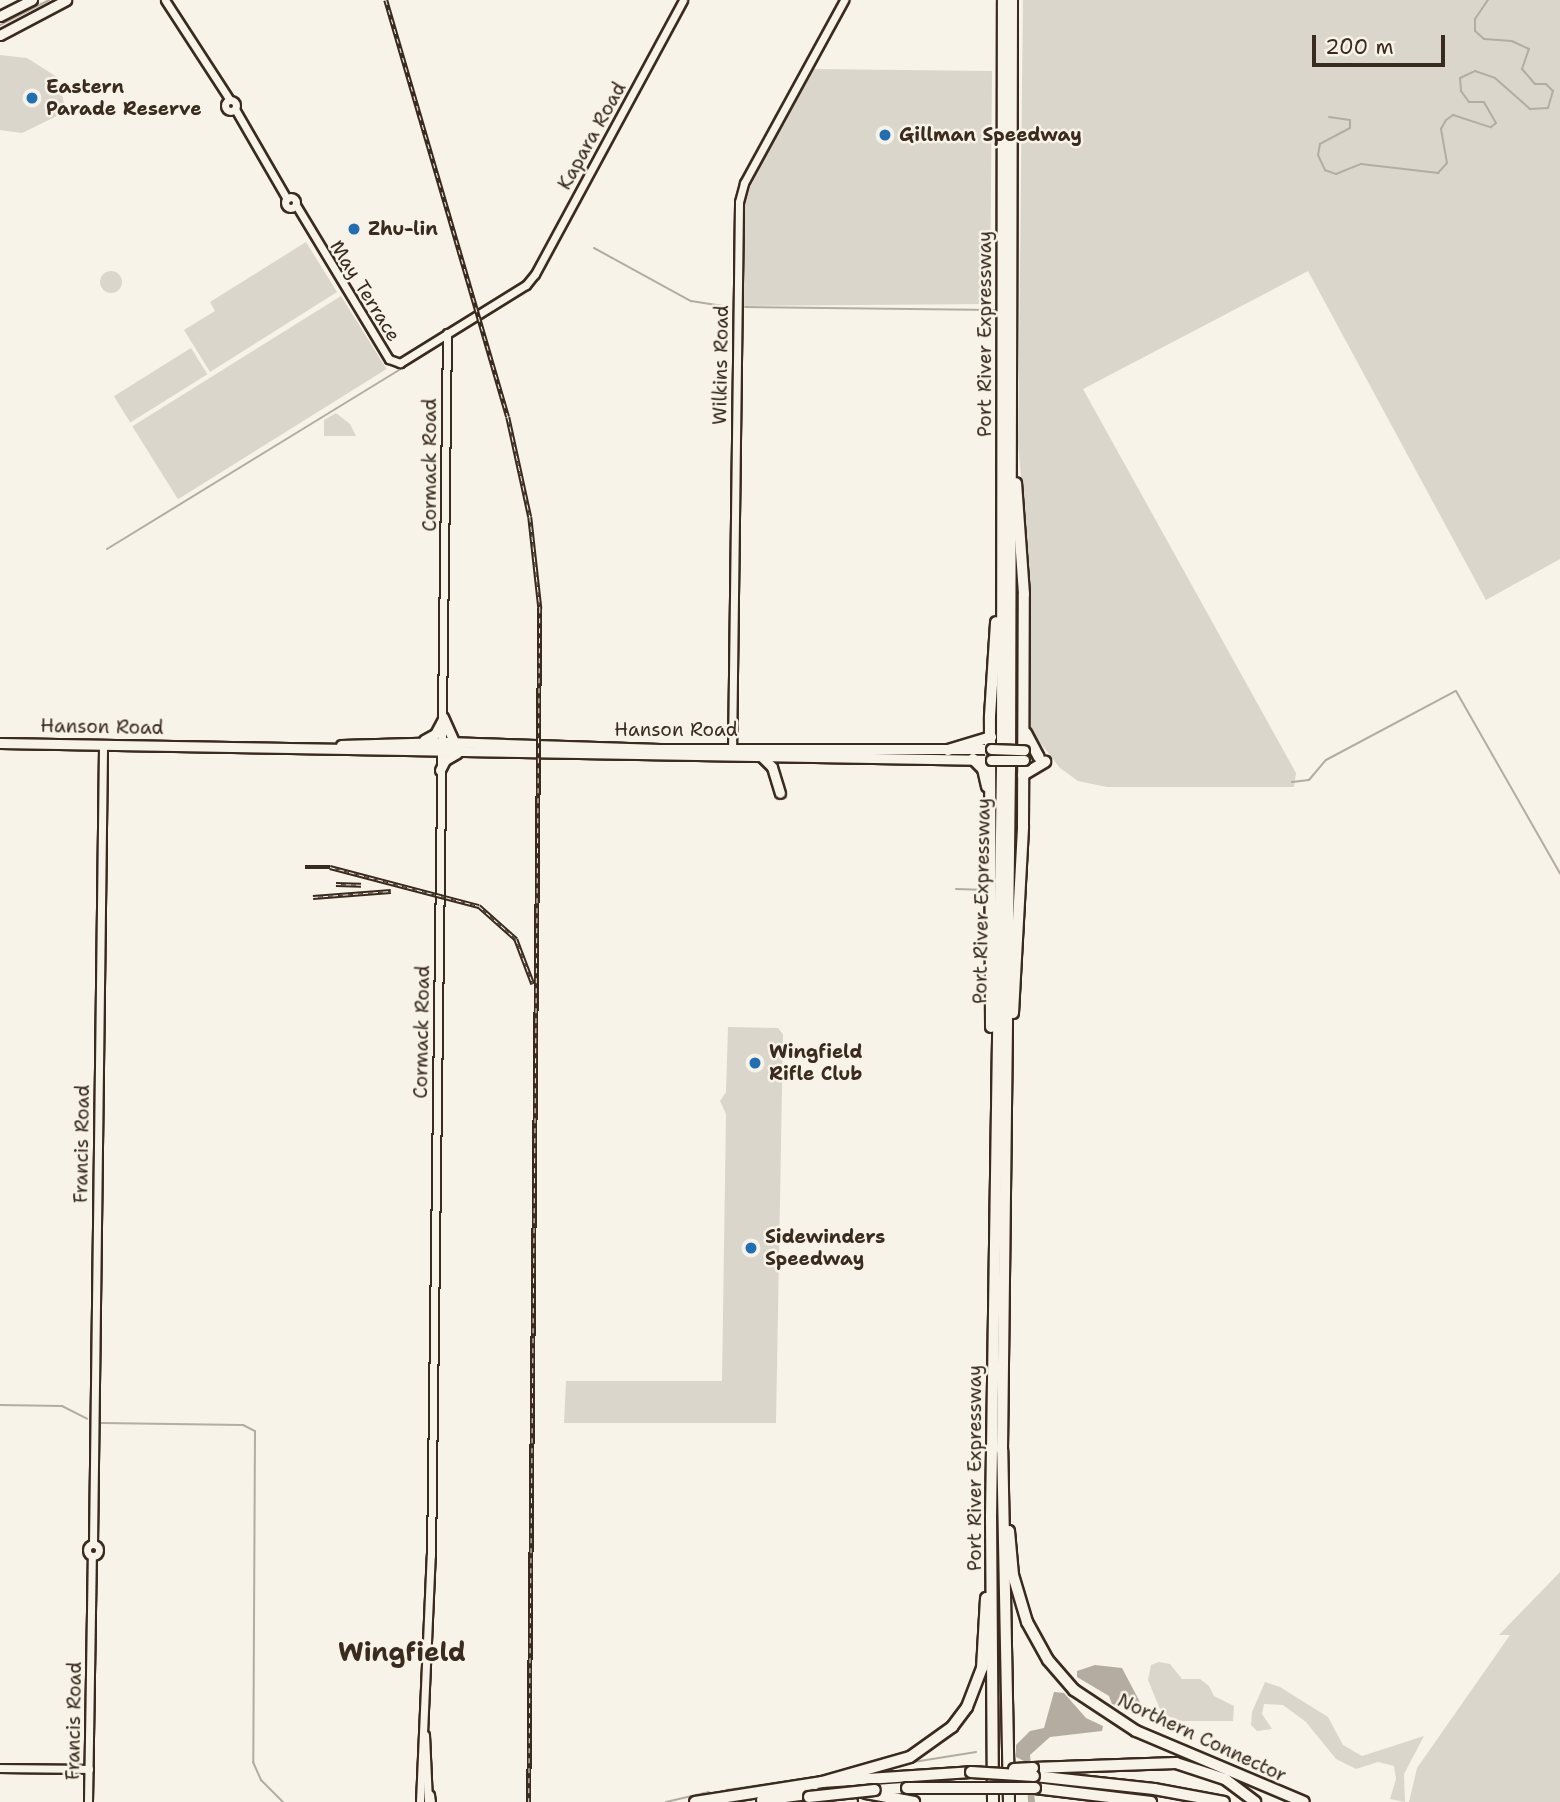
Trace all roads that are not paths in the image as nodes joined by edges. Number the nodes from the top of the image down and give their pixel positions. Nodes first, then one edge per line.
1 (32, 0) edge
2 (66, 0) edge
3 (165, 0) edge
4 (683, 0) edge
5 (844, 0) edge
6 (1003, 0) edge
7 (1012, 0) edge
8 (0, 16) edge
9 (0, 34) edge
10 (447, 333) junction
11 (1009, 420) junction
12 (1002, 577) junction
13 (443, 717) junction
14 (1024, 730) junction
15 (991, 737) junction
16 (0, 743) edge
17 (419, 743) junction
18 (103, 744) junction
19 (329, 747) junction
20 (441, 747) junction
21 (456, 747) junction
22 (579, 747) junction
23 (948, 750) junction
24 (426, 751) junction
25 (732, 752) junction
26 (568, 754) junction
27 (991, 755) junction
28 (1024, 755) junction
29 (762, 757) junction
30 (972, 760) junction
31 (440, 770) junction
32 (1024, 775) junction
33 (780, 793) dead end
34 (991, 801) junction
35 (996, 1108) junction
36 (1005, 1115) junction
37 (1002, 1474) junction
38 (991, 1517) junction
39 (424, 1731) junction
40 (0, 1768) edge
41 (89, 1769) junction
42 (1033, 1772) junction
43 (822, 1782) junction
44 (1035, 1788) junction
45 (429, 1800) edge
46 (89, 1802) edge
47 (420, 1802) edge
48 (695, 1802) edge
49 (746, 1802) edge
50 (782, 1802) edge
51 (820, 1802) edge
52 (852, 1802) edge
53 (914, 1802) edge
54 (995, 1802) edge
55 (1011, 1802) edge
56 (1106, 1802) edge
57 (1151, 1802) edge
58 (1224, 1802) edge
59 (1255, 1802) edge
60 (1304, 1802) edge

1 - 8 main road
2 - 9 main road
3 - 10 street, May Terrace
4 - 10 street, Kapara Road
5 - 25 street, Wilkins Road
6 - 12 highway, Port River Expressway
7 - 11 highway, Port River Expressway
10 - 13 street, Cormack Road
11 - 14 highway
11 - 36 highway, Port River Expressway
12 - 15 highway
12 - 35 highway, Port River Expressway
13 - 17 main road
13 - 20 street, Cormack Road
13 - 21 main road
14 - 28 highway
14 - 32 highway
15 - 23 highway
15 - 27 highway
16 - 18 main road, Hanson Road
17 - 19 main road, Hanson Road
17 - 20 main road, Hanson Road
18 - 19 main road, Hanson Road
18 - 41 street, Francis Road
19 - 24 main road, Hanson Road
20 - 21 main road, Hanson Road
20 - 24 main road, Hanson Road
20 - 31 street, Cormack Road
21 - 22 main road, Hanson Road
21 - 26 main road, Hanson Road
21 - 31 main road
22 - 25 main road, Hanson Road
22 - 26 main road
23 - 25 main road, Hanson Road
23 - 27 main road, Hanson Road
24 - 31 main road
25 - 26 main road, Hanson Road
25 - 29 main road, Hanson Road
27 - 28 main road, Hanson Road, bridge
27 - 30 main road, Hanson Road
27 - 34 highway
28 - 32 highway
29 - 30 main road, Hanson Road
29 - 33 main road
30 - 34 highway
31 - 39 street, Cormack Road
32 - 36 highway
34 - 35 highway
35 - 38 highway, Port River Expressway
36 - 37 highway, Port River Expressway
37 - 55 highway, Port River Expressway
37 - 60 highway, Northern Connector
38 - 43 highway
38 - 54 highway, Port River Expressway
39 - 45 street, Cormack Road
39 - 47 street, Cormack Road
40 - 41 street
41 - 46 street, Francis Road
42 - 43 highway, bridge
42 - 58 highway
42 - 59 highway
43 - 48 highway
44 - 50 highway, bridge
44 - 56 highway
44 - 57 highway
49 - 53 highway
51 - 52 highway

